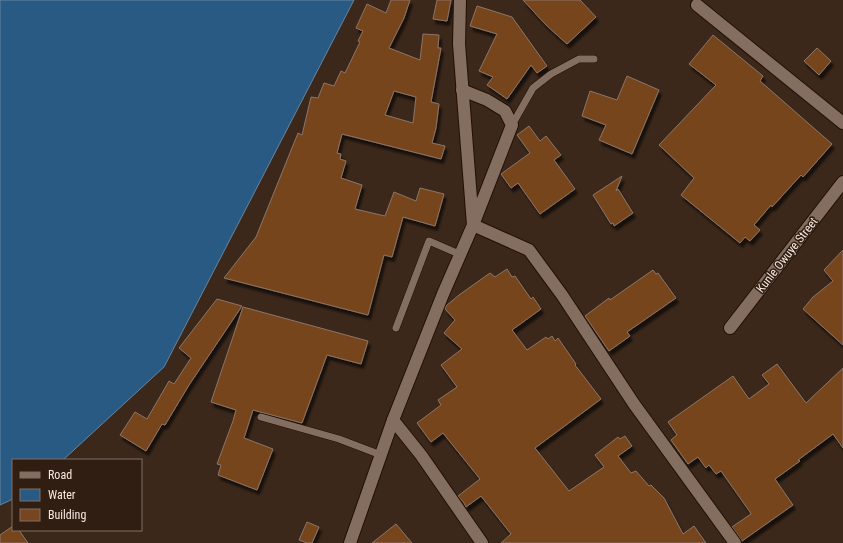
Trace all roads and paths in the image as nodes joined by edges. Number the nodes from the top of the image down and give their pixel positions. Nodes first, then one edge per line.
1 (460, 0) edge
2 (697, 5) dead end
3 (594, 59) dead end
4 (462, 90) junction
5 (843, 123) edge
6 (512, 125) junction
7 (843, 182) edge
8 (473, 225) junction
9 (459, 254) junction
10 (396, 328) dead end
11 (730, 328) dead end
12 (261, 417) dead end
13 (393, 420) junction
14 (381, 455) junction
15 (350, 543) edge
16 (482, 543) edge
17 (735, 543) edge

1 - 4 street
2 - 5 street
3 - 6 lane
4 - 6 street
4 - 8 street
6 - 8 street
7 - 11 street, Kunle Owuye Street
8 - 9 street
8 - 17 street
9 - 10 lane
9 - 13 street
12 - 14 lane
13 - 14 street
13 - 16 street
14 - 15 street

